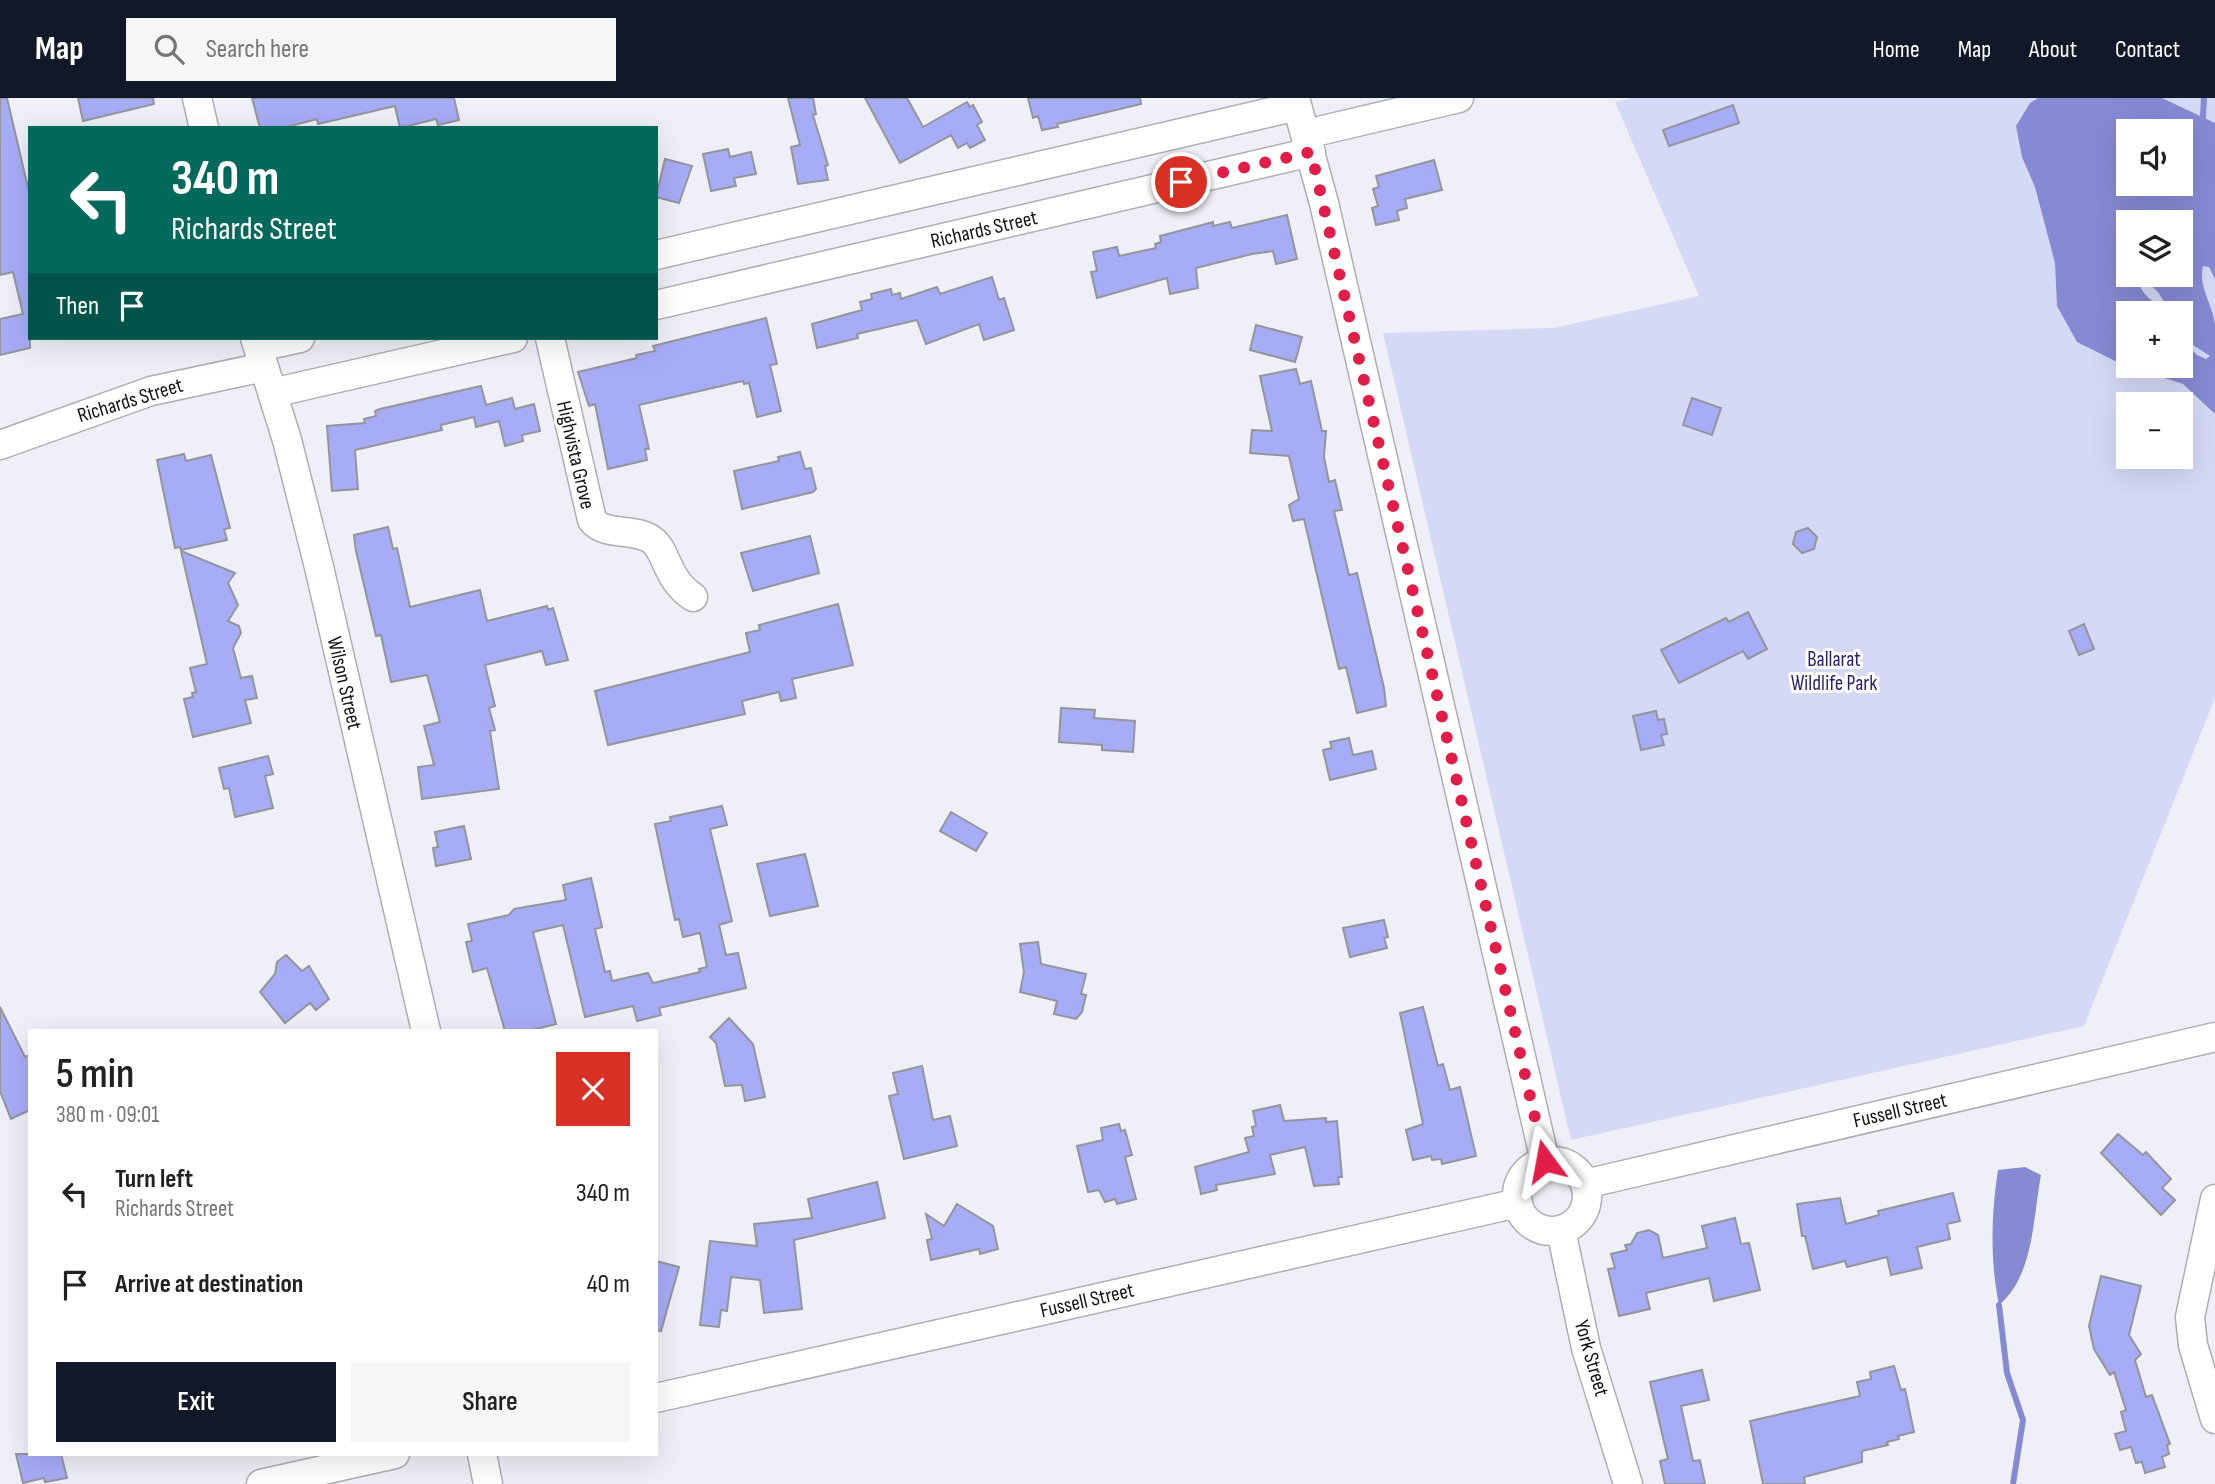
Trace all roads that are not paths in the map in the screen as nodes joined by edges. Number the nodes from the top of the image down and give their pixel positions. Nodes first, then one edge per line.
1 (197, 98) edge
2 (1459, 98) edge
3 (1296, 102) edge
4 (204, 126) edge
5 (1308, 143) junction
6 (658, 255) edge
7 (658, 305) edge
8 (297, 340) edge
9 (491, 340) edge
10 (550, 340) edge
11 (262, 361) edge
12 (0, 445) edge
13 (693, 597) dead end
14 (426, 1029) edge
15 (2215, 1037) edge
16 (1545, 1161) junction
17 (1585, 1184) junction
18 (2215, 1199) edge
19 (1518, 1203) junction
20 (1561, 1230) junction
21 (2205, 1292) edge
22 (658, 1398) edge
23 (2215, 1419) edge
24 (386, 1456) edge
25 (482, 1456) edge
26 (261, 1484) edge
27 (488, 1484) edge
28 (1628, 1484) edge

1 - 4 street
2 - 5 street, Richards Street
3 - 5 street
3 - 6 street
5 - 7 street, Richards Street
5 - 16 street
8 - 11 street, Richards Street
9 - 11 street, Richards Street
10 - 13 street, Highvista Grove
11 - 12 street, Richards Street
11 - 14 street, Wilson Street
15 - 17 street, Fussell Street
16 - 17 street
16 - 19 street
17 - 20 street
18 - 21 street
19 - 20 street
19 - 22 street, Fussell Street
20 - 28 street, York Street
21 - 23 street
24 - 26 street
25 - 27 street

